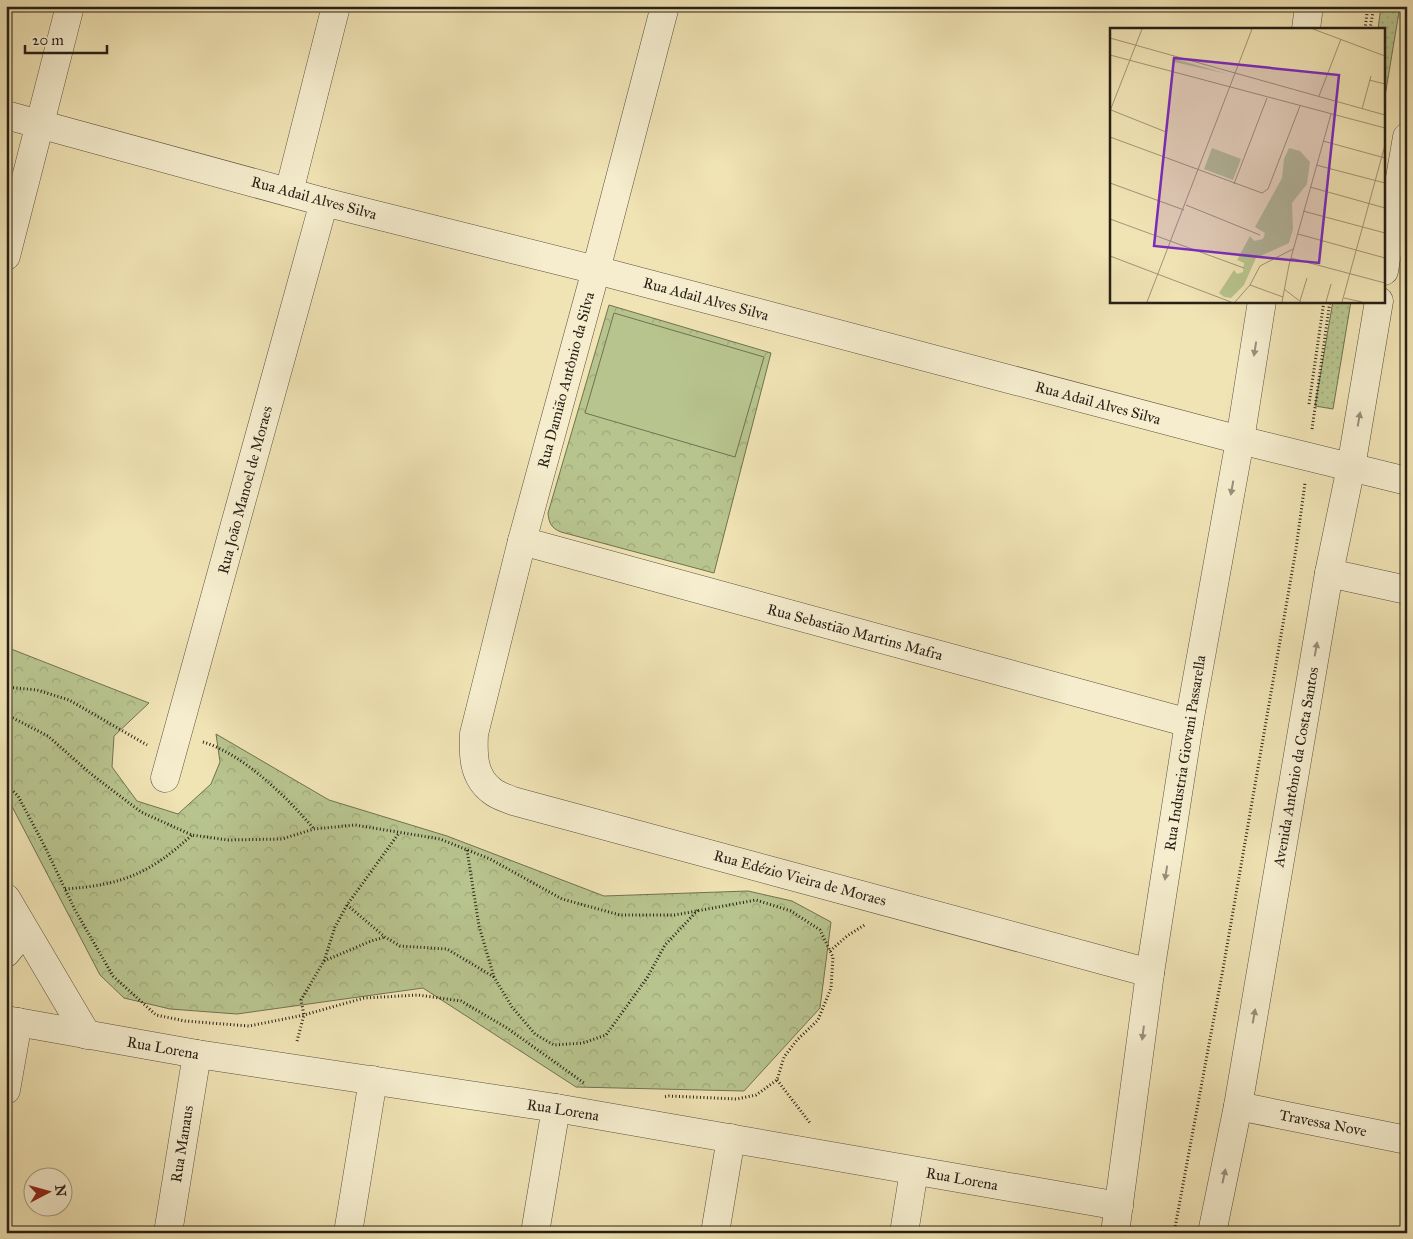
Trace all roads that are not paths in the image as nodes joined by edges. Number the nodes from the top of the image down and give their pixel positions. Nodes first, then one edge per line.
1 (70, 6) edge
2 (336, 6) edge
3 (665, 6) edge
4 (1309, 6) edge
5 (1306, 28) edge
6 (6, 115) edge
7 (40, 123) junction
8 (1407, 137) edge
9 (289, 192) junction
10 (324, 202) junction
11 (6, 256) edge
12 (1386, 259) edge
13 (596, 270) junction
14 (1262, 302) edge
15 (1379, 302) edge
16 (1240, 440) junction
17 (1351, 467) junction
18 (1407, 481) edge
19 (522, 541) junction
20 (1329, 573) junction
21 (1407, 590) edge
22 (1189, 723) junction
23 (473, 755) joint
24 (171, 757) road end
25 (6, 898) edge
26 (24, 931) junction
27 (6, 953) edge
28 (1150, 973) junction
29 (12, 1021) edge
30 (87, 1035) junction
31 (197, 1054) junction
32 (373, 1080) junction
33 (6, 1090) edge
34 (1238, 1106) junction
35 (556, 1108) junction
36 (731, 1138) junction
37 (1407, 1140) edge
38 (914, 1171) junction
39 (1119, 1206) junction
40 (168, 1233) edge
41 (348, 1233) edge
42 (535, 1233) edge
43 (715, 1233) edge
44 (904, 1233) edge
45 (1115, 1233) edge
46 (1212, 1233) edge

1 - 7 street
2 - 9 street
3 - 13 street, Rua Damião Antônio da Silva
4 - 5 street
6 - 7 street, Rua Adail Alves Silva
7 - 9 street, Rua Adail Alves Silva
7 - 11 street
8 - 12 street
9 - 10 street, Rua Adail Alves Silva
10 - 13 street, Rua Adail Alves Silva
10 - 24 street, Rua João Manoel de Moraes
13 - 16 street, Rua Adail Alves Silva
13 - 19 street, Rua Damião Antônio da Silva
14 -> 16 street, Rua Industria Giovani Passarella
17 -> 15 street, Avenida Antônio da Costa Santos
16 - 17 street, Rua Adail Alves Silva
16 -> 22 street, Rua Industria Giovani Passarella
17 - 18 street, Rua Adail Alves Silva
17 - 20 street, Avenida Antônio da Costa Santos
19 - 22 street, Rua Sebastião Martins Mafra
19 - 23 street, Rua Damião Antônio da Silva
20 - 21 street
34 -> 20 street, Avenida Antônio da Costa Santos
22 -> 28 street, Rua Industria Giovani Passarella
23 - 28 street, Rua Edézio Vieira de Moraes
25 - 26 street
26 - 27 street
26 - 30 street
28 -> 39 street, Rua Industria Giovani Passarella
29 - 30 street, Rua Lorena
29 - 33 street
30 - 31 street, Rua Lorena
31 - 32 street, Rua Lorena
31 - 40 street, Rua Manaus
32 - 35 street, Rua Lorena
32 - 41 street
34 - 37 street, Travessa Nove
46 -> 34 street, Avenida Antônio da Costa Santos
35 - 36 street, Rua Lorena
35 - 42 street
36 - 38 street, Rua Lorena
36 - 43 street
38 - 39 street, Rua Lorena
38 - 44 street
39 - 45 street

